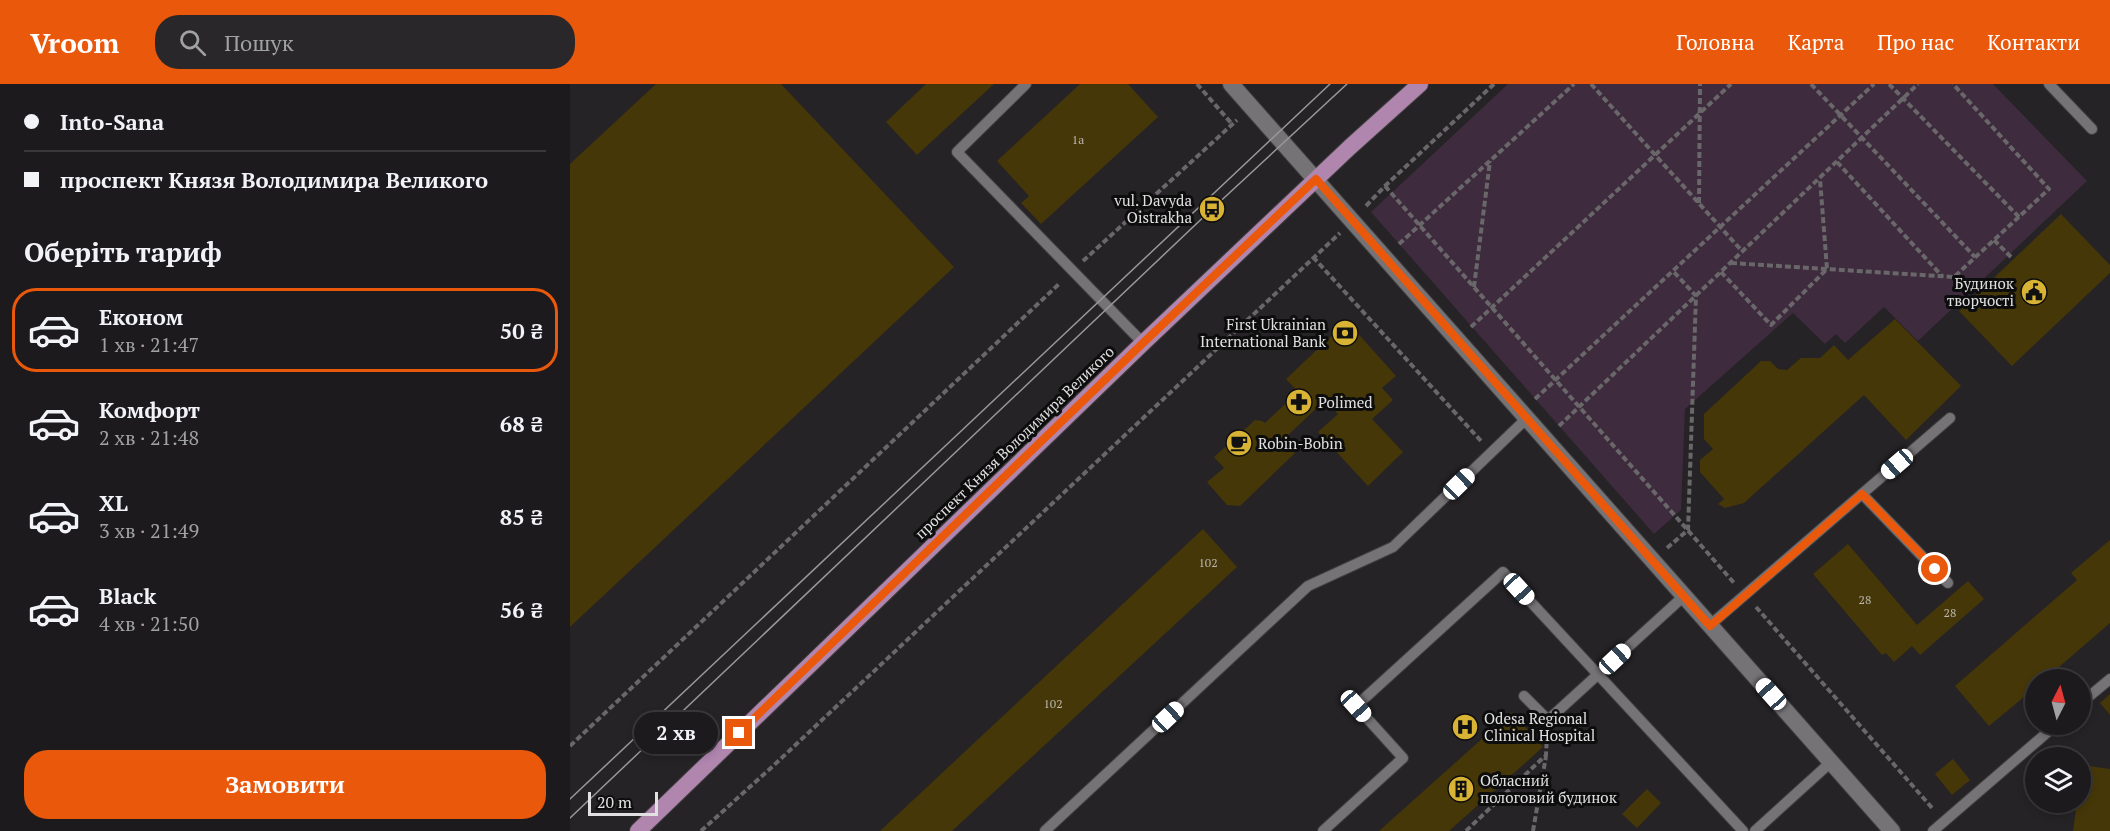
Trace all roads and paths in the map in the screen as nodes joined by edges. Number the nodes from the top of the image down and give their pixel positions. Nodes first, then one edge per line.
1 (1026, 84) edge
2 (1197, 84) edge
3 (1231, 84) edge
4 (1420, 84) edge
5 (1494, 84) edge
6 (1574, 84) edge
7 (1591, 84) edge
8 (1700, 84) edge
9 (1731, 84) edge
10 (1811, 84) edge
11 (1874, 84) edge
12 (1889, 84) edge
13 (1918, 84) edge
14 (1953, 84) edge
15 (2049, 84) edge
16 (1903, 98) junction
17 (1251, 106) junction
18 (1700, 113) junction
19 (1840, 115) junction
20 (1232, 124) junction
21 (2092, 129) dead end
22 (1862, 137) junction
23 (1655, 155) junction
24 (1490, 161) junction
25 (1837, 162) junction
26 (1820, 178) junction
27 (1316, 179) junction
28 (1385, 186) junction
29 (1699, 204) junction
30 (2019, 217) junction
31 (1353, 221) junction
32 (1419, 225) junction
33 (1720, 227) junction
34 (1994, 240) junction
35 (1742, 251) junction
36 (1313, 257) junction
37 (1385, 257) junction
38 (1975, 257) junction
39 (2013, 260) dead end
40 (1730, 263) junction
41 (1827, 269) junction
42 (1074, 270) junction
43 (1673, 271) junction
44 (1721, 272) junction
45 (1942, 277) junction
46 (1474, 288) junction
47 (1696, 296) junction
48 (1492, 307) junction
49 (1458, 339) junction
50 (1143, 343) junction
51 (1556, 380) junction
52 (1579, 407) junction
53 (1524, 415) junction
54 (1950, 418) dead end
55 (1545, 439) junction
56 (1491, 453) junction
57 (1862, 494) junction
58 (1688, 530) junction
59 (1653, 561) junction
60 (1948, 583) dead end
61 (1745, 594) junction
62 (1684, 596) junction
63 (1710, 626) junction
64 (1598, 674) junction
65 (2110, 679) edge
66 (2091, 695) edge
67 (1524, 696) dead end
68 (1548, 720) junction
69 (2044, 735) edge
70 (570, 746) edge
71 (1546, 755) junction
72 (1831, 762) junction
73 (1943, 822) junction
74 (638, 831) edge
75 (700, 831) edge
76 (1045, 831) edge
77 (1323, 831) edge
78 (1466, 831) edge
79 (1533, 831) edge
80 (1743, 831) edge
81 (1755, 831) edge
82 (1892, 831) edge
83 (1933, 831) edge

1 - 42 lane
2 - 20 path
3 - 17 street
4 - 27 highway, проспект Князя Володимира Великого
5 - 28 path
6 - 24 path
7 - 23 path
8 - 18 path
9 - 18 path
10 - 19 path
11 - 19 path
12 - 16 path
13 - 16 path
14 - 30 path
15 - 21 lane
16 - 22 path
16 - 30 path
17 - 20 path
17 - 27 street
18 - 23 path
18 - 29 path
19 - 22 path
19 - 33 path
20 - 42 path
22 - 25 path
22 - 38 path
23 - 29 path
23 - 48 path
24 - 32 path
24 - 46 path
25 - 26 path
25 - 45 path
26 - 35 path
26 - 41 path
27 - 31 street
27 - 50 highway, проспект Князя Володимира Великого
28 - 31 path
28 - 32 path
29 - 33 path
30 - 34 path
31 - 36 path
31 - 37 street
32 - 37 path
32 - 46 path
33 - 35 path
33 - 43 path
34 - 38 path
34 - 39 path
35 - 40 path
36 - 56 path
36 - 75 path
37 - 49 street
38 - 45 path
40 - 41 path
40 - 44 path
41 - 44 path
41 - 45 path
42 - 50 lane
42 - 70 path
43 - 47 path
43 - 51 path
44 - 47 path
46 - 48 path
47 - 52 path
47 - 58 path
48 - 49 path
48 - 51 path
49 - 53 street
50 - 74 highway, проспект Князя Володимира Великого
51 - 52 path
51 - 53 path
52 - 55 path
52 - 58 path
53 - 55 street
53 - 56 lane
54 - 57 lane
55 - 59 street
56 - 76 lane
57 - 60 lane
57 - 61 lane
58 - 59 path
58 - 61 path
59 - 62 street
61 - 63 lane
61 - 73 path
62 - 63 street
62 - 64 lane
63 - 72 street
64 - 68 lane
64 - 77 lane
64 - 80 lane
65 - 66 lane
67 - 68 lane
68 - 71 path
69 - 73 lane
71 - 78 path
71 - 79 path
72 - 81 lane
72 - 82 street
73 - 83 lane

